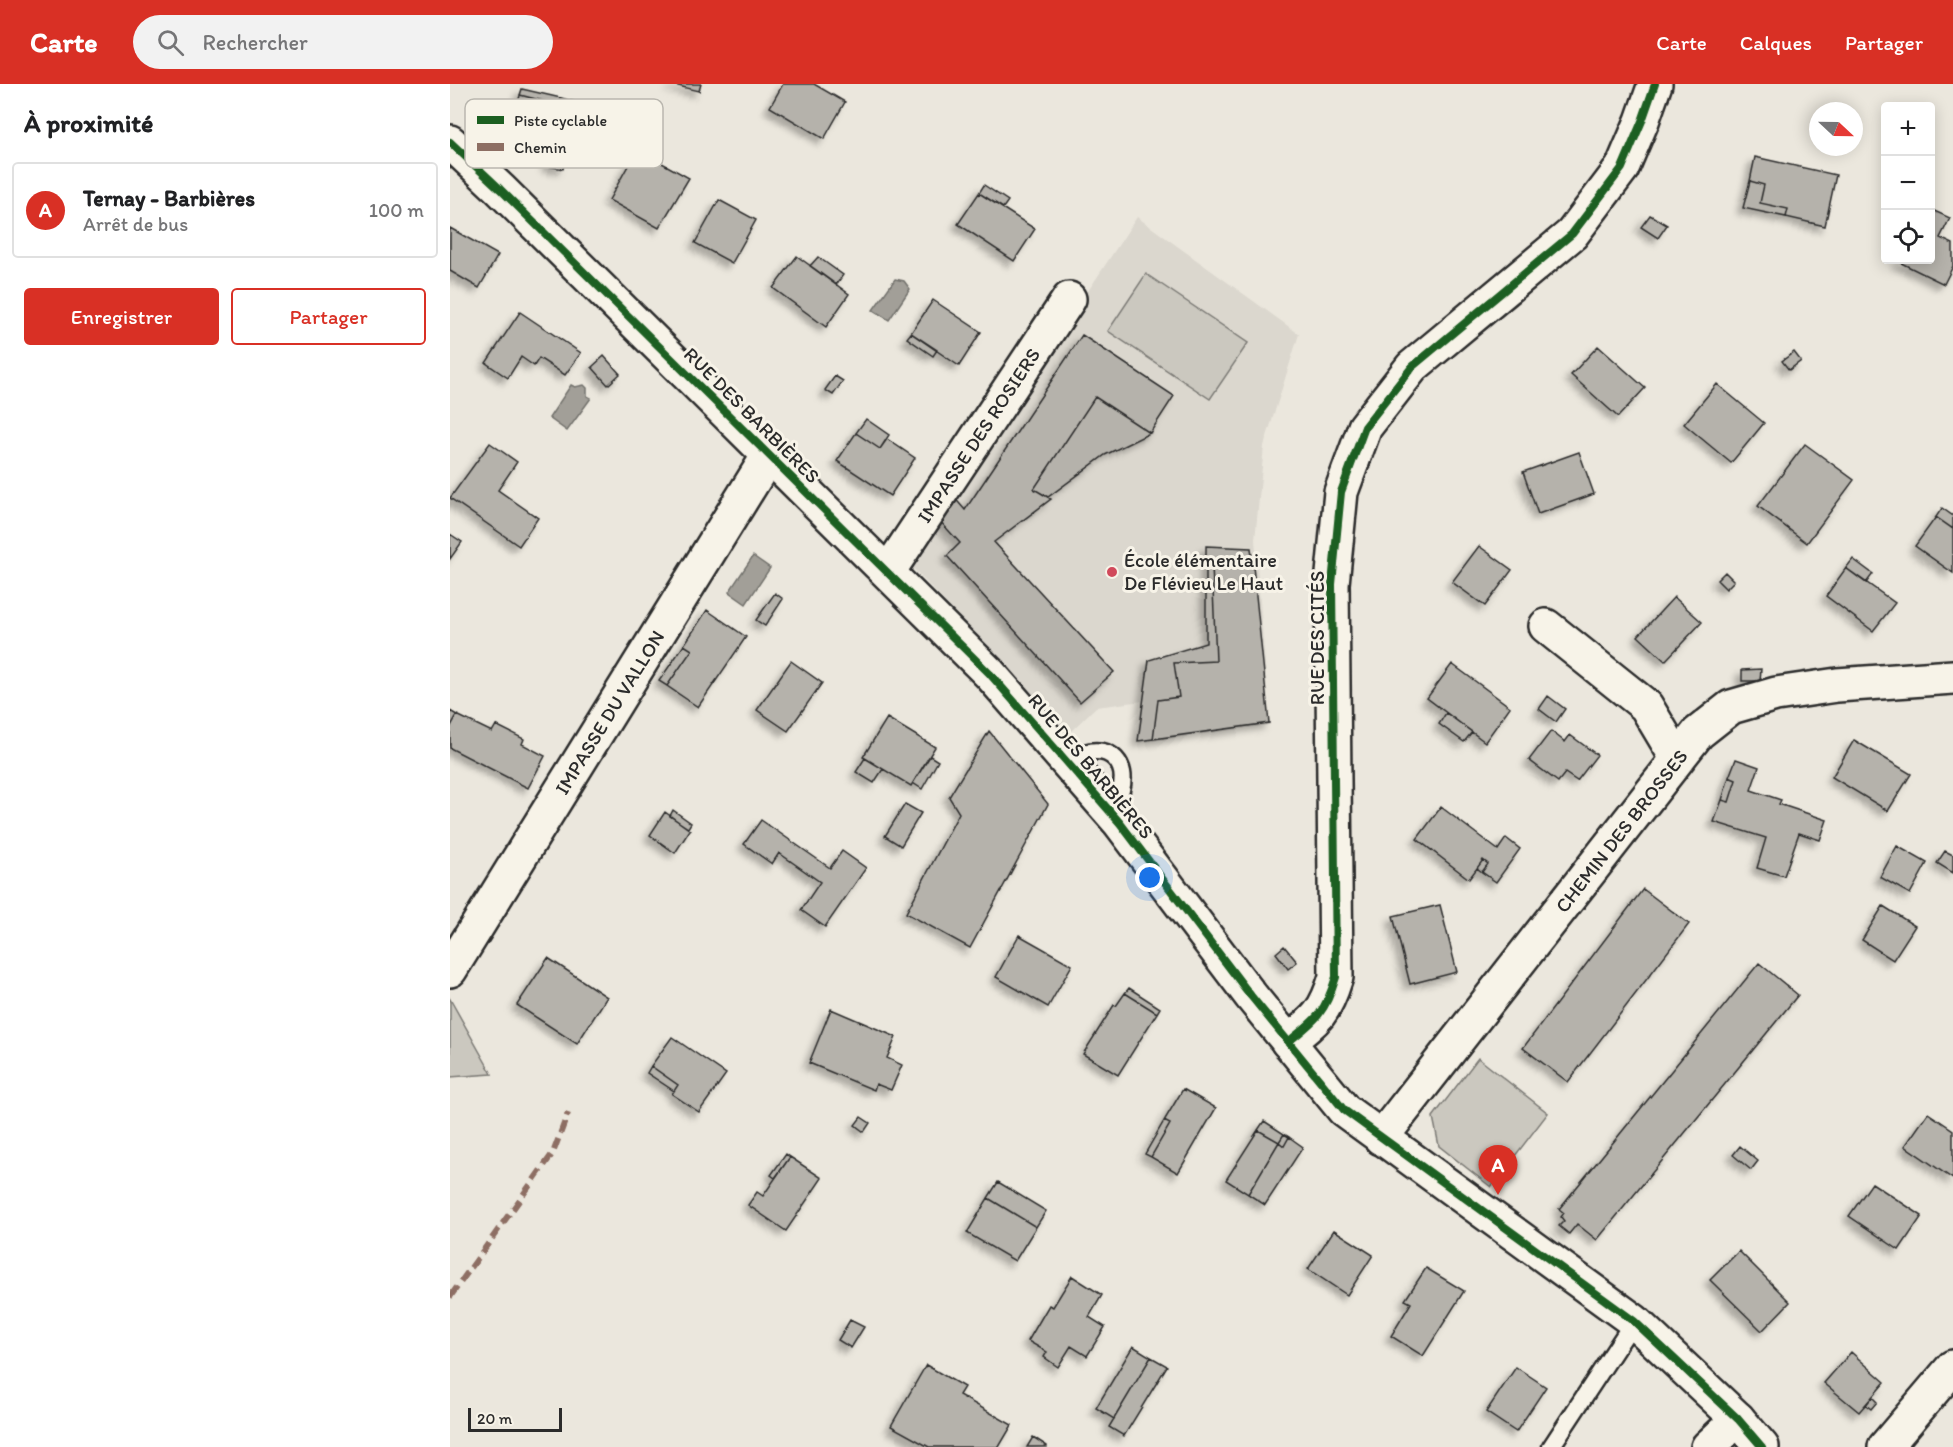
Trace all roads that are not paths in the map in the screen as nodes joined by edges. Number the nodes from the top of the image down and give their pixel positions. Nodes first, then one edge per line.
1 (1655, 84) edge
2 (450, 142) edge
3 (465, 156) edge
4 (478, 168) edge
5 (1069, 299) dead end
6 (769, 455) junction
7 (888, 572) junction
8 (1546, 627) dead end
9 (1953, 677) edge
10 (1677, 758) junction
11 (450, 970) edge
12 (1288, 1042) junction
13 (1382, 1138) junction
14 (1634, 1321) junction
15 (1953, 1367) edge
16 (1738, 1419) junction
17 (1551, 1447) edge
18 (1708, 1447) edge
19 (1762, 1447) edge
20 (1885, 1447) edge

1 - 12 street, RUE DES CITÉS
2 - 3 street, RUE DES BARBIÈRES
4 - 6 street, RUE DES BARBIÈRES
5 - 7 street, IMPASSE DES ROSIERS
6 - 7 street, RUE DES BARBIÈRES
6 - 11 street, IMPASSE DU VALLON
7 - 12 street, RUE DES BARBIÈRES
8 - 10 street
9 - 10 street, CHEMIN DES BROSSES
10 - 13 street, CHEMIN DES BROSSES
12 - 13 street, RUE DES BARBIÈRES
13 - 14 street, RUE DES BARBIÈRES
14 - 16 street, RUE DES BARBIÈRES
14 - 17 lane
15 - 20 street
16 - 18 street
16 - 19 street, RUE DES BARBIÈRES

